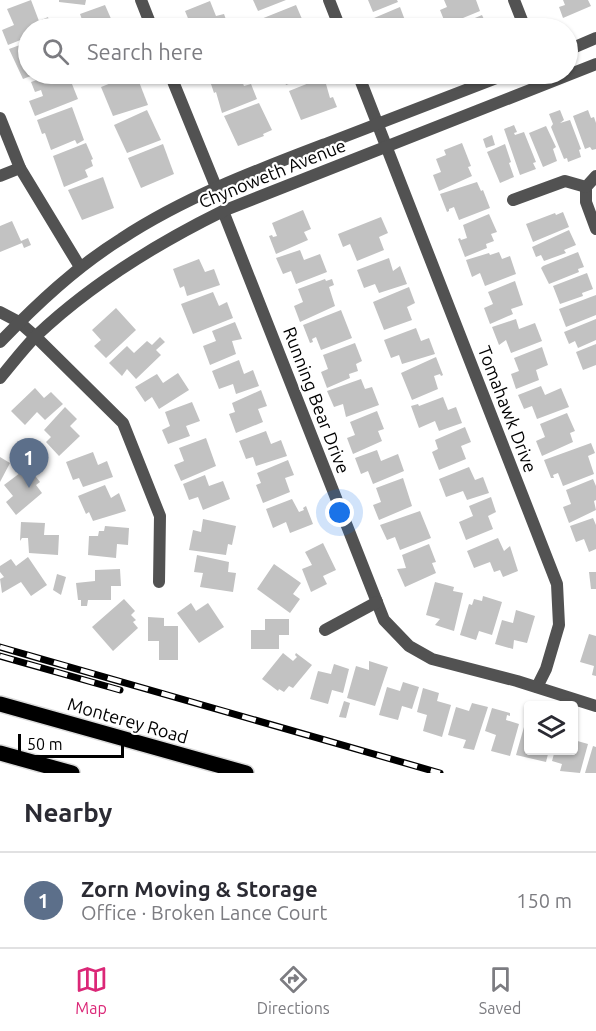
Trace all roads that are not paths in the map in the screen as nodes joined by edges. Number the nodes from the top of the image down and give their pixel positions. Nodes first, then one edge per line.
1 (141, 0) edge
2 (329, 0) edge
3 (514, 0) edge
4 (148, 18) edge
5 (336, 18) edge
6 (521, 18) edge
7 (596, 38) edge
8 (578, 45) edge
9 (596, 64) edge
10 (578, 69) edge
11 (174, 84) edge
12 (362, 84) edge
13 (481, 84) edge
14 (530, 84) edge
15 (0, 118) edge
16 (378, 124) junction
17 (387, 146) junction
18 (20, 168) junction
19 (0, 176) edge
20 (596, 176) edge
21 (216, 187) junction
22 (586, 187) junction
23 (513, 200) dead end
24 (223, 211) junction
25 (596, 229) edge
26 (81, 267) junction
27 (0, 312) edge
28 (19, 322) junction
29 (36, 337) junction
30 (0, 342) edge
31 (0, 378) edge
32 (159, 582) dead end
33 (377, 602) junction
34 (325, 630) dead end
35 (537, 687) junction
36 (0, 704) edge
37 (596, 706) edge
38 (0, 753) edge
39 (72, 773) edge
40 (246, 773) edge

1 - 4 street
2 - 5 street
3 - 6 street
7 - 8 street
9 - 10 street, Chynoweth Avenue
11 - 21 street
12 - 16 street, Tomahawk Drive
13 - 16 street, Chynoweth Avenue
14 - 17 street, Chynoweth Avenue
15 - 18 street
16 - 17 street, Tomahawk Drive
16 - 21 street, Chynoweth Avenue
17 - 24 street, Chynoweth Avenue
17 - 35 street, Tomahawk Drive
18 - 19 street
18 - 26 street
20 - 22 street
21 - 26 street, Chynoweth Avenue
22 - 23 street
22 - 25 street
24 - 29 street, Chynoweth Avenue
24 - 33 street, Running Bear Drive
26 - 28 street, Chynoweth Avenue
27 - 28 street
28 - 29 street
28 - 30 street, Chynoweth Avenue
29 - 31 street, Chynoweth Avenue
29 - 32 street
33 - 34 street
33 - 35 street, Running Bear Drive
35 - 37 street, Running Bear Drive
36 - 40 main road, Monterey Road
38 - 39 main road

